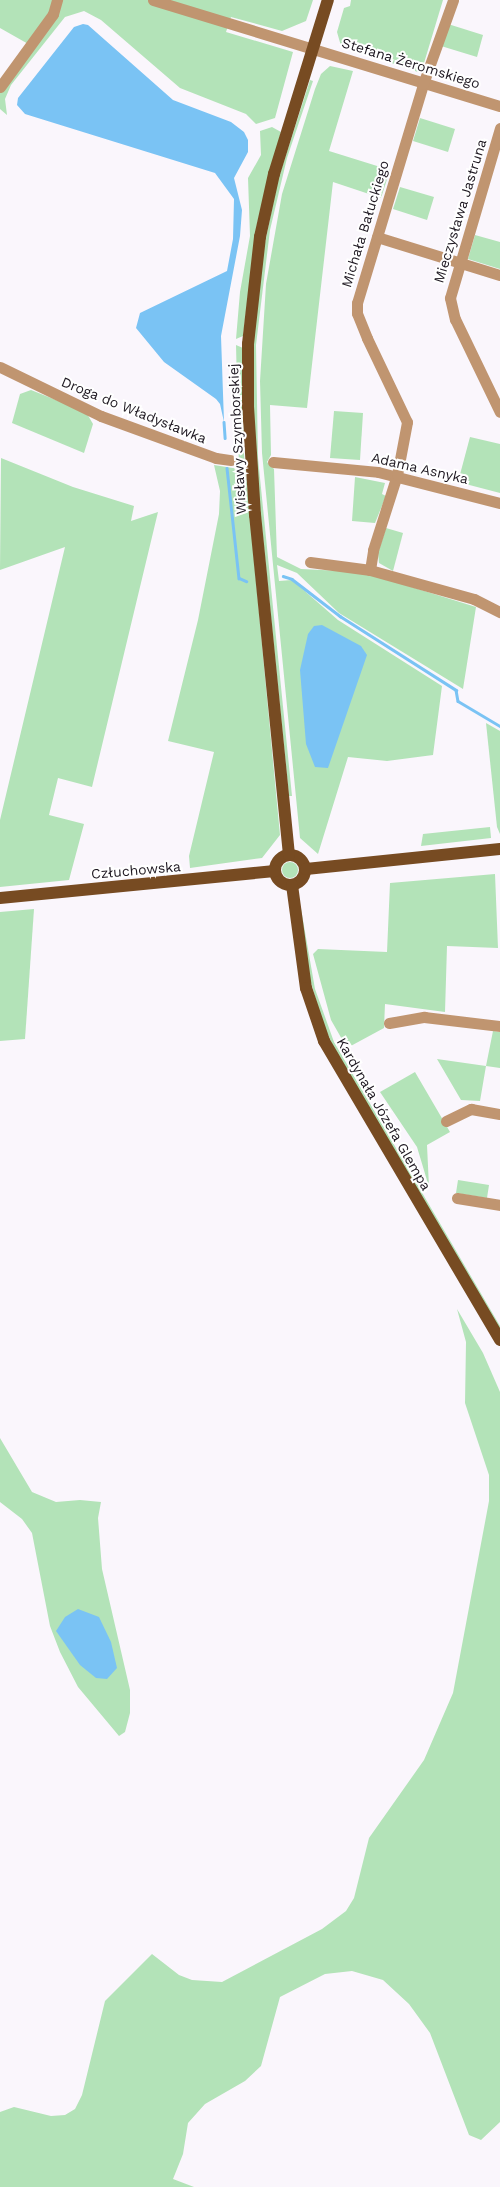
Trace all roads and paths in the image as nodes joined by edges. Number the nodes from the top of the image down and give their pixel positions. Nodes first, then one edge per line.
1 (57, 0) edge
2 (153, 0) edge
3 (328, 0) edge
4 (453, 0) edge
5 (312, 49) junction
6 (423, 84) junction
7 (0, 87) edge
8 (500, 106) edge
9 (500, 128) edge
10 (378, 237) junction
11 (459, 262) junction
12 (500, 275) edge
13 (0, 368) edge
14 (500, 412) edge
15 (231, 460) dead end
16 (273, 462) dead end
17 (397, 475) junction
18 (500, 503) edge
19 (310, 562) dead end
20 (370, 570) junction
21 (500, 612) edge
22 (500, 849) edge
23 (289, 855) junction
24 (306, 869) junction
25 (275, 871) junction
26 (292, 885) junction
27 (0, 898) edge
28 (388, 1023) dead end
29 (500, 1026) edge
30 (500, 1114) edge
31 (446, 1121) dead end
32 (457, 1198) dead end
33 (500, 1205) edge
34 (500, 1340) edge

1 - 7 street
2 - 5 street, Stefana Żeromskiego
3 - 5 main road, Wisławy Szymborskiej
4 - 6 street, Michała Bałuckiego
5 - 6 street, Stefana Żeromskiego
5 - 23 main road, Wisławy Szymborskiej
6 - 8 street, Stefana Żeromskiego
6 - 10 street, Michała Bałuckiego
9 - 11 street, Mieczysława Jastruna
10 - 11 street
10 - 17 street, Michała Bałuckiego
11 - 12 street
11 - 14 street, Mieczysława Jastruna
13 - 15 street, Droga do Władysławka
16 - 17 street, Adama Asnyka
17 - 18 street, Adama Asnyka
17 - 20 street, Michała Bałuckiego
19 - 20 street
20 - 21 street
22 - 24 main road
23 - 24 main road
23 - 25 main road
24 - 26 main road
25 - 26 main road
25 - 27 main road, Człuchowska
26 - 34 main road, Kardynała Józefa Glempa
28 - 29 street
30 - 31 street
32 - 33 street

